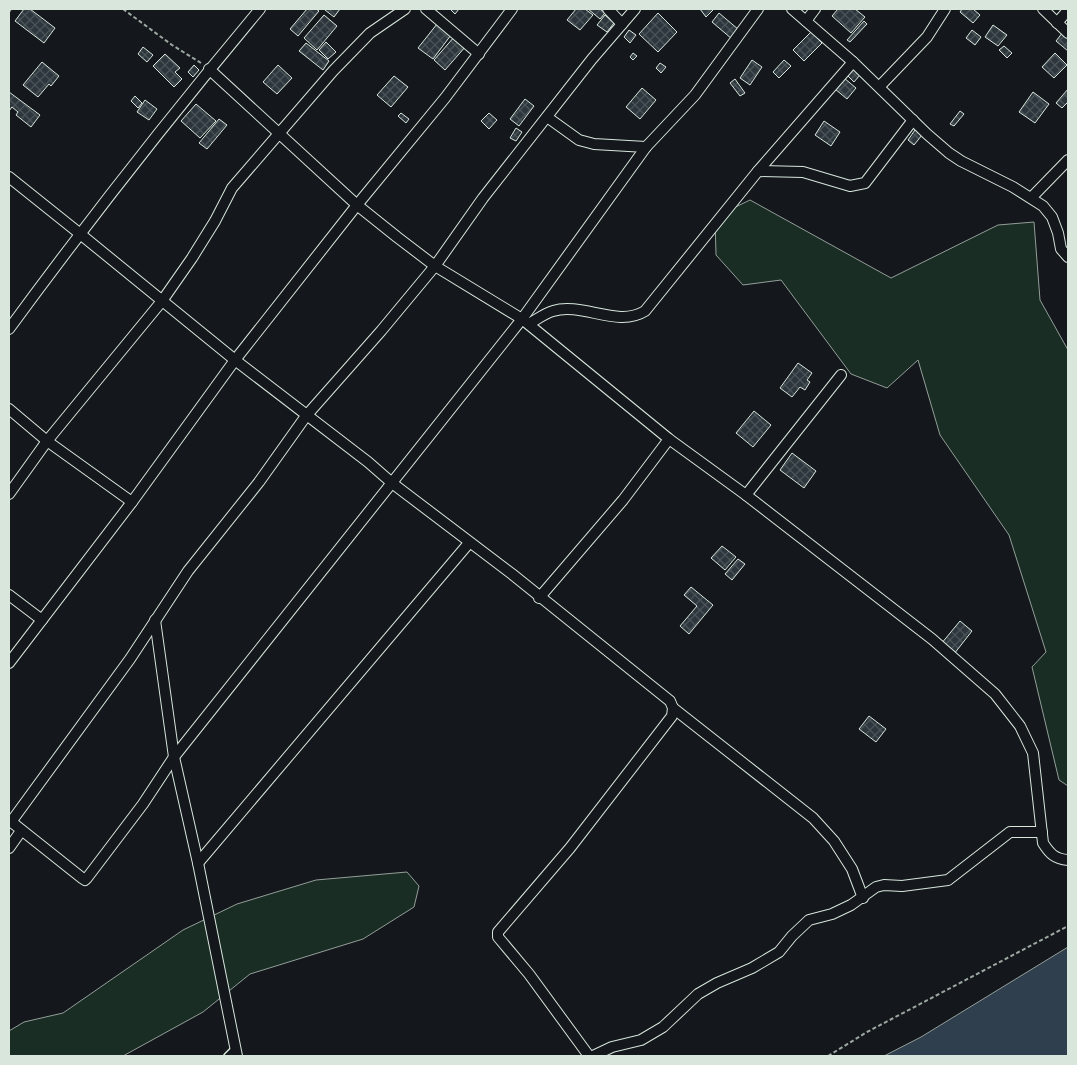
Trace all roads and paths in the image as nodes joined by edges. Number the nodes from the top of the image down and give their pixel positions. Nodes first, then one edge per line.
1 (11, 9) edge
2 (123, 9) edge
3 (260, 9) edge
4 (405, 9) edge
5 (426, 9) edge
6 (512, 9) edge
7 (608, 9) edge
8 (635, 9) edge
9 (758, 9) edge
10 (792, 9) edge
11 (815, 9) edge
12 (945, 9) edge
13 (1043, 9) edge
14 (1068, 10) edge
15 (9, 12) edge
16 (806, 21) junction
17 (1057, 23) junction
18 (622, 24) junction
19 (1068, 33) edge
20 (479, 54) junction
21 (853, 62) junction
22 (210, 69) junction
23 (880, 86) junction
24 (547, 117) junction
25 (914, 120) junction
26 (279, 134) junction
27 (646, 147) junction
28 (1068, 160) edge
29 (758, 171) junction
30 (10, 180) edge
31 (1031, 198) junction
32 (357, 205) junction
33 (79, 233) junction
34 (1068, 256) edge
35 (435, 266) junction
36 (162, 301) junction
37 (525, 321) junction
38 (9, 329) edge
39 (235, 360) junction
40 (841, 376) dead end
41 (9, 409) edge
42 (306, 416) junction
43 (669, 439) junction
44 (47, 441) junction
45 (392, 483) junction
46 (9, 494) edge
47 (746, 495) junction
48 (132, 502) junction
49 (469, 543) junction
50 (9, 595) edge
51 (539, 598) junction
52 (42, 620) junction
53 (155, 620) junction
54 (9, 663) edge
55 (673, 708) junction
56 (174, 758) junction
57 (10, 821) edge
58 (21, 830) junction
59 (1042, 832) junction
60 (9, 848) edge
61 (1068, 860) edge
62 (198, 863) junction
63 (863, 898) junction
64 (1068, 926) edge
65 (236, 1052) edge
66 (227, 1056) edge
67 (590, 1056) edge
68 (594, 1056) edge
69 (828, 1056) edge

1 - 15 path
2 - 22 path
3 - 22 street
4 - 26 street
5 - 20 street
6 - 20 street
7 - 18 street
8 - 18 street
9 - 27 street
10 - 16 street
11 - 16 street
12 - 23 street
13 - 17 street
14 - 17 street
16 - 21 street
17 - 19 street
18 - 24 street
20 - 32 street
21 - 23 street
21 - 29 street
22 - 26 street
22 - 33 street
23 - 25 street
24 - 27 street
24 - 35 street
25 - 29 street
25 - 31 street
26 - 32 street
26 - 36 street
27 - 37 street
28 - 31 street
29 - 37 street
30 - 33 street
31 - 34 street
32 - 35 street
32 - 39 street
33 - 36 street
33 - 38 street
35 - 37 street
35 - 42 street
36 - 39 street
36 - 44 street
37 - 43 street
37 - 45 street
39 - 42 street
39 - 48 street
40 - 47 street
41 - 44 street
42 - 45 street
42 - 53 street
43 - 47 street
43 - 51 street
44 - 46 street
44 - 48 street
45 - 49 street
45 - 56 street
47 - 59 street
48 - 52 street
49 - 51 street
49 - 62 street
50 - 52 street
51 - 55 street
52 - 54 street
53 - 56 street
53 - 57 street
55 - 63 street
55 - 67 street
56 - 58 street
56 - 62 street
57 - 58 street
58 - 60 street
59 - 61 street
59 - 63 street
62 - 65 street
63 - 68 street
64 - 69 path
65 - 66 lane

